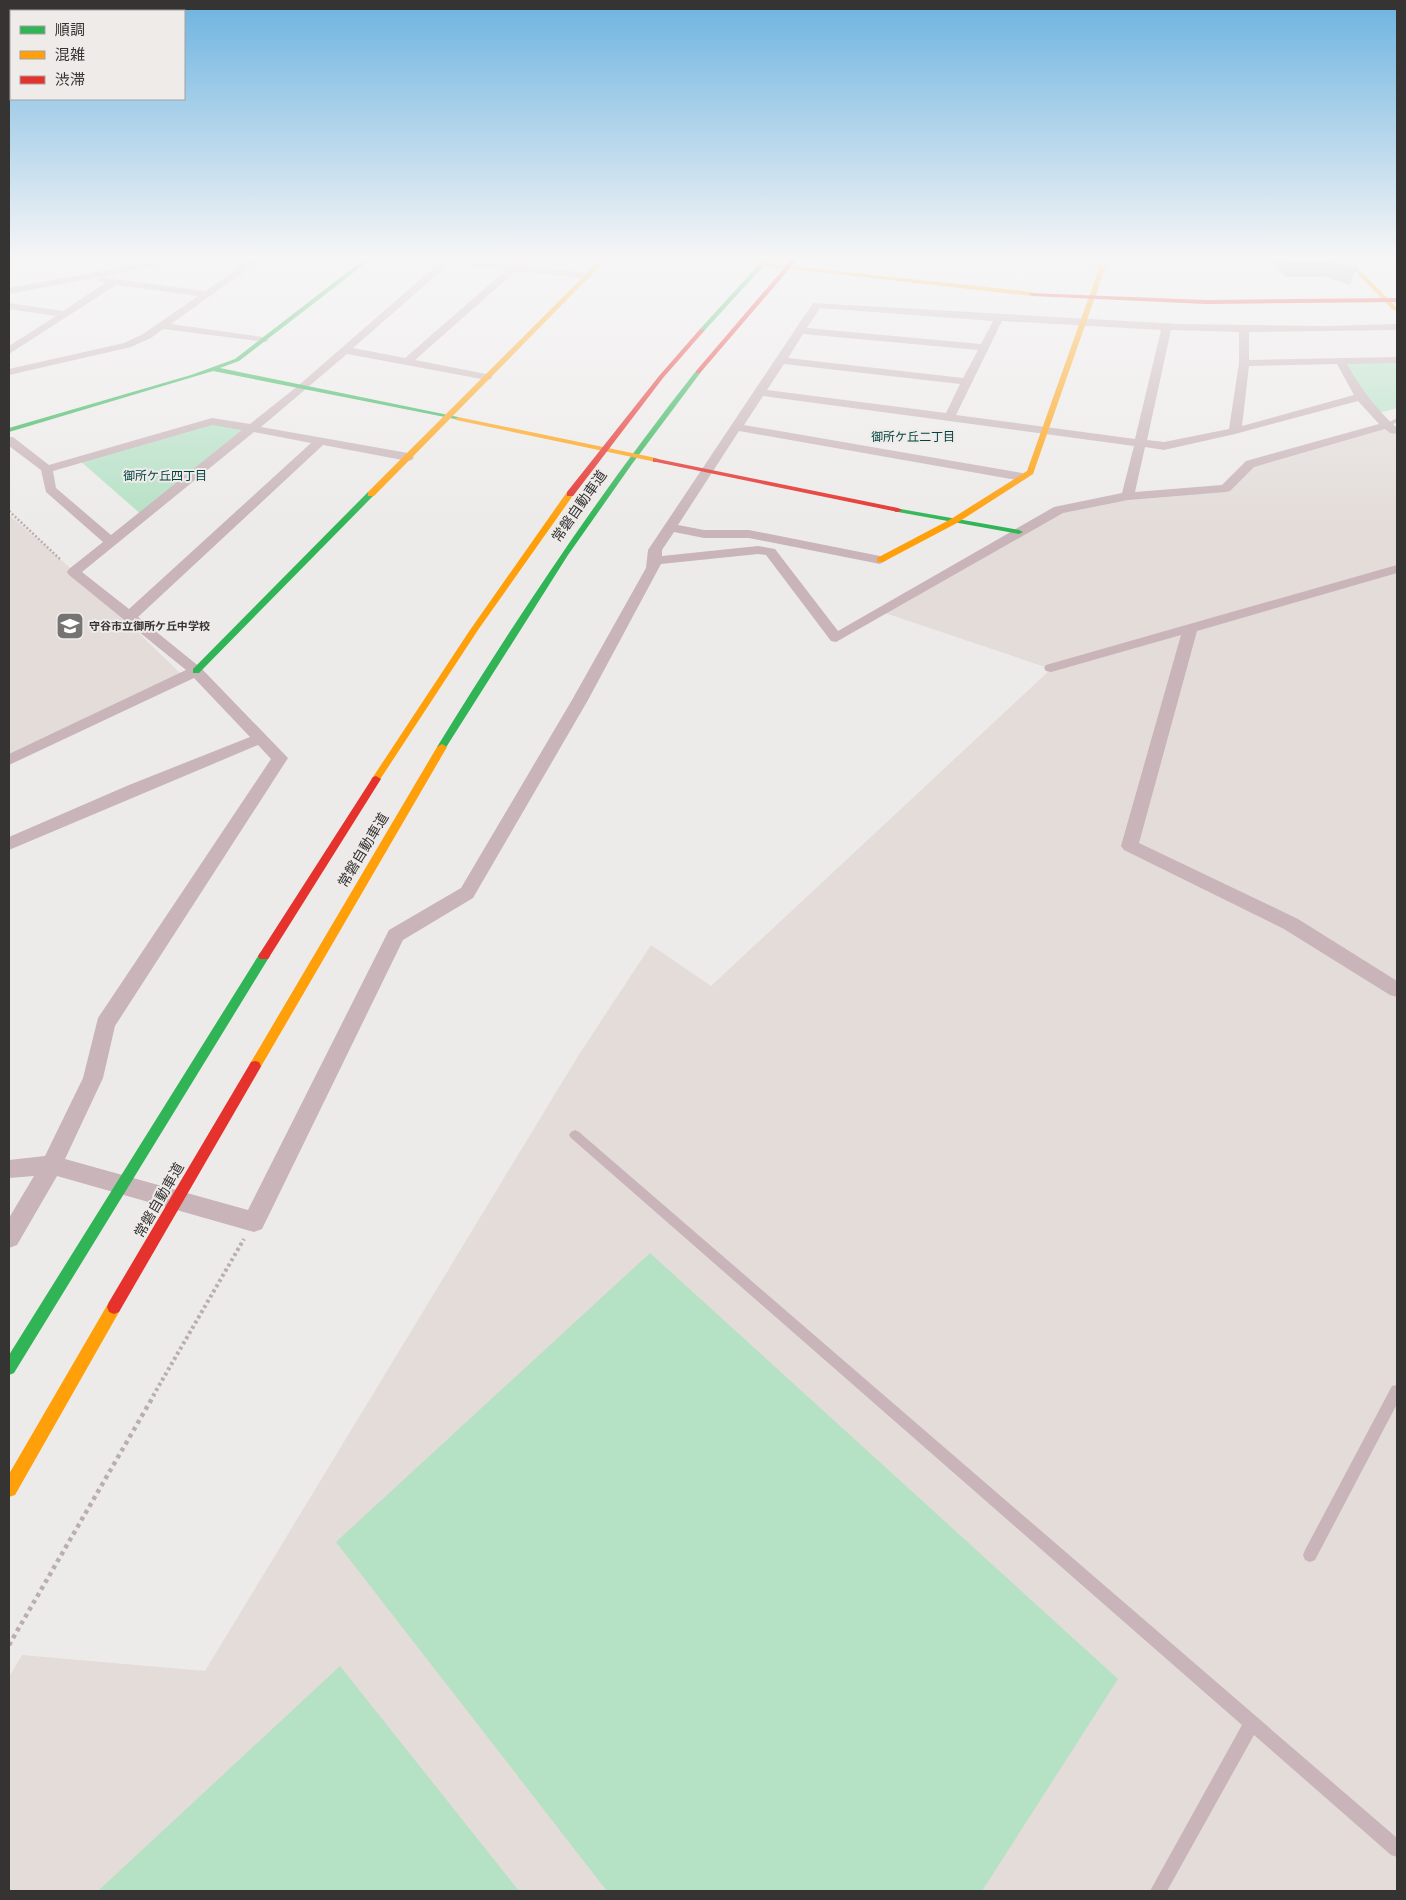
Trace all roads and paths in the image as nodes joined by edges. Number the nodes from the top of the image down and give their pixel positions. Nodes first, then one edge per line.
1 (112, 349) edge
2 (252, 349) edge
3 (422, 349) edge
4 (515, 349) edge
5 (685, 349) edge
6 (716, 349) edge
7 (788, 349) edge
8 (983, 349) edge
9 (1074, 349) edge
10 (1162, 349) edge
11 (1244, 349) edge
12 (345, 350) joint
13 (780, 360) junction
14 (1397, 360) edge
15 (408, 361) junction
16 (1340, 361) junction
17 (1244, 363) junction
18 (214, 369) junction
19 (9, 372) edge
20 (487, 377) junction
21 (967, 382) junction
22 (303, 387) junction
23 (759, 392) junction
24 (1361, 397) junction
25 (448, 416) junction
26 (949, 418) junction
27 (1394, 426) edge
28 (736, 427) junction
29 (251, 428) junction
30 (9, 430) edge
31 (1046, 431) junction
32 (1235, 431) junction
33 (9, 440) edge
34 (320, 441) junction
35 (1139, 443) junction
36 (408, 457) junction
37 (47, 469) junction
38 (708, 470) junction
39 (1022, 477) junction
40 (1128, 496) junction
41 (9, 511) edge
42 (954, 521) junction
43 (669, 527) junction
44 (1019, 532) junction
45 (111, 542) junction
46 (880, 560) joint
47 (655, 561) junction
48 (1397, 569) edge
49 (74, 572) junction
50 (129, 617) junction
51 (1190, 630) junction
52 (1051, 668) dead end
53 (196, 671) junction
54 (259, 739) junction
55 (9, 760) edge
56 (9, 844) edge
57 (1397, 990) edge
58 (574, 1135) dead end
59 (52, 1166) junction
60 (9, 1169) edge
61 (102, 1181) joint
62 (254, 1222) junction
63 (9, 1238) edge
64 (9, 1368) edge
65 (1397, 1391) edge
66 (9, 1489) edge
67 (1310, 1555) dead end
68 (9, 1645) edge
69 (1252, 1723) junction
70 (1397, 1849) edge
71 (1158, 1891) edge

1 - 19 street
2 - 18 main road
3 - 15 street
4 - 20 main road
5 - 64 main road, 常磐自動車道
6 - 66 main road, 常磐自動車道
7 - 13 street
8 - 21 street
9 - 31 main road
10 - 35 street
11 - 17 street
12 - 15 street
12 - 22 street
13 - 21 street
13 - 23 street
14 - 16 street
15 - 20 street
16 - 17 street
16 - 24 street
17 - 32 street
18 - 22 main road
18 - 30 main road
20 - 25 main road
21 - 26 street
22 - 25 main road
22 - 29 street
23 - 26 street
23 - 28 street
24 - 27 street
24 - 32 street
25 - 36 main road
25 - 38 main road
26 - 31 street
27 - 40 street
28 - 38 street
28 - 39 street
29 - 34 street
29 - 37 street
29 - 45 street
31 - 35 street
31 - 39 main road
32 - 35 street
33 - 37 street
34 - 36 street
34 - 50 street
35 - 40 street
36 - 53 main road
37 - 45 street
38 - 42 main road
38 - 43 street
39 - 42 main road
40 - 44 street
41 - 49 path
42 - 44 main road
42 - 46 main road
43 - 46 street
43 - 47 street
44 - 47 street
45 - 49 street
47 - 62 street
48 - 51 street
49 - 50 street
50 - 53 street
51 - 52 street
51 - 57 street
53 - 54 street
53 - 55 street
54 - 56 street
54 - 59 street
58 - 69 lane
59 - 60 street
59 - 61 street
59 - 63 street
61 - 62 street
62 - 68 path
65 - 67 lane
69 - 70 lane
69 - 71 lane

